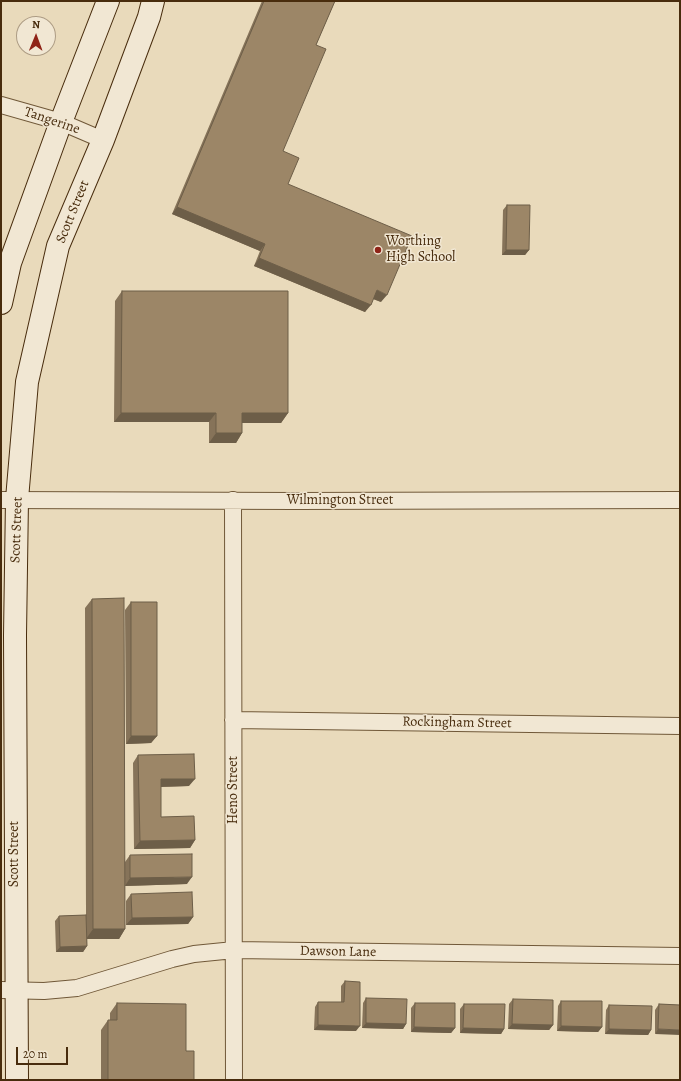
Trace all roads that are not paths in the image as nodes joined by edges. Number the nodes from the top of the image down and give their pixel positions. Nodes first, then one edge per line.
1 (108, 1) edge
2 (153, 1) edge
3 (1, 105) edge
4 (61, 122) junction
5 (103, 140) junction
6 (1, 303) edge
7 (9, 500) edge
8 (233, 500) junction
9 (680, 500) edge
10 (233, 720) junction
11 (680, 726) edge
12 (8, 745) edge
13 (234, 950) junction
14 (680, 956) edge
15 (9, 990) edge
16 (17, 1080) edge
17 (234, 1080) edge

1 - 4 main road
2 - 5 main road, Scott Street
3 - 4 street, Tangerine
4 - 5 street, Tangerine
4 - 6 main road
5 - 7 main road, Scott Street
7 - 8 street, Wilmington Street
7 - 12 main road, Scott Street
8 - 9 street, Wilmington Street
8 - 10 street, Heno Street
10 - 11 street, Rockingham Street
10 - 13 street, Heno Street
12 - 15 main road, Scott Street
13 - 14 street, Dawson Lane
13 - 15 street, Dawson Lane
13 - 17 street, Heno Street
15 - 16 main road, Scott Street

